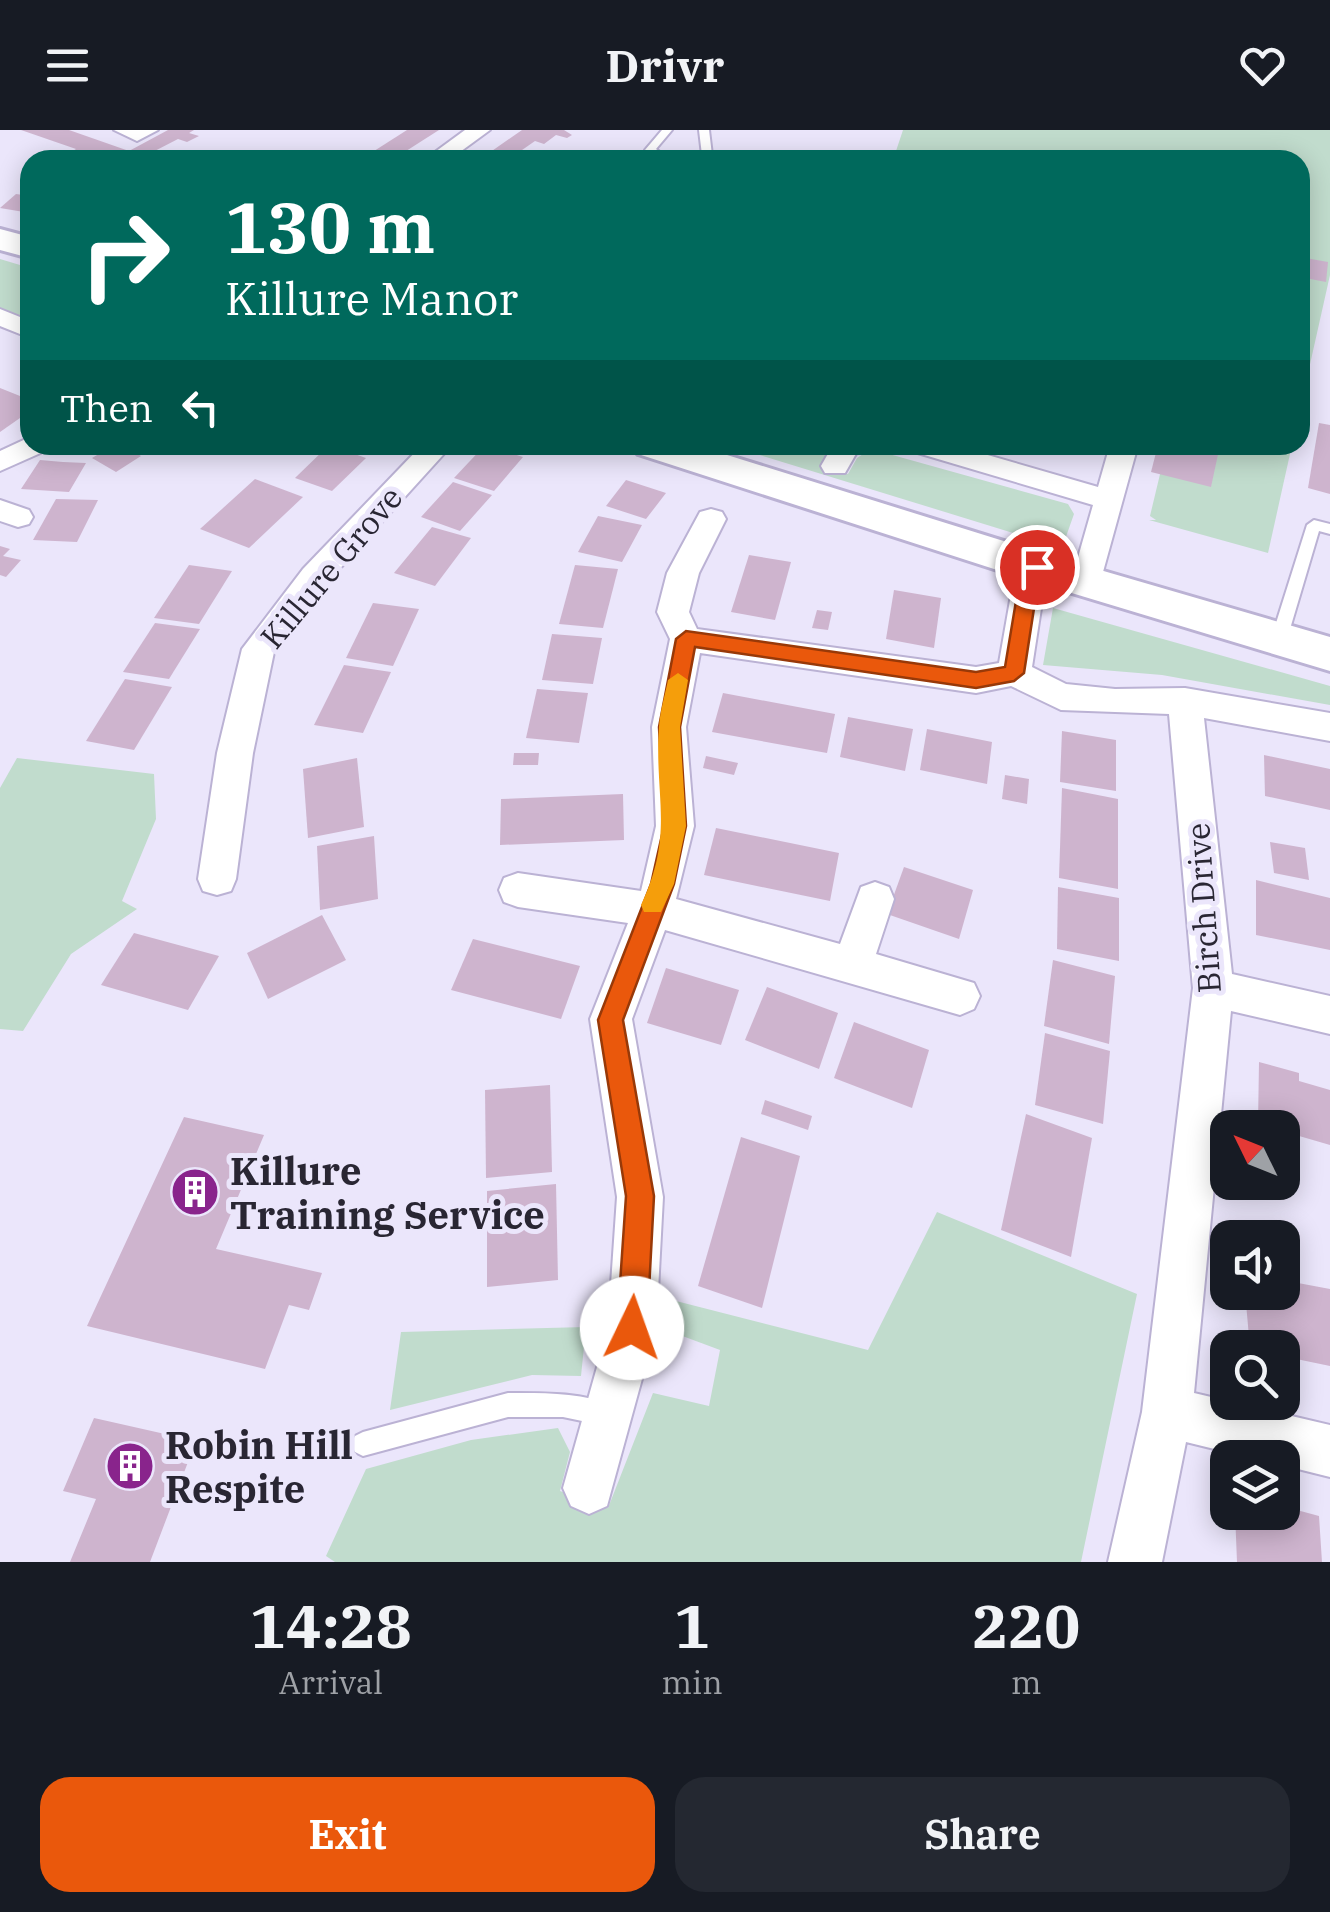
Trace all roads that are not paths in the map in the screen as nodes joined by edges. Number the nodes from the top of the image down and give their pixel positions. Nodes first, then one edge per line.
1 (125, 130) edge
2 (147, 130) edge
3 (480, 130) edge
4 (667, 130) edge
5 (450, 150) edge
6 (650, 150) edge
7 (429, 455) edge
8 (684, 455) edge
9 (956, 455) edge
10 (1121, 455) edge
11 (1110, 500) junction
12 (711, 519) dead end
13 (1330, 529) edge
14 (1037, 567) junction
15 (1087, 582) junction
16 (686, 639) junction
17 (1280, 640) junction
18 (1330, 654) edge
19 (1014, 673) junction
20 (1185, 702) junction
21 (1330, 726) edge
22 (217, 878) dead end
23 (518, 890) dead end
24 (875, 899) dead end
25 (650, 909) junction
26 (854, 964) junction
27 (1212, 988) junction
28 (960, 996) dead end
29 (1330, 1015) edge
30 (1167, 1412) junction
31 (609, 1415) junction
32 (363, 1444) dead end
33 (1330, 1452) edge
34 (588, 1488) dead end
35 (1136, 1562) edge

1 - 2 street
3 - 5 street
4 - 6 lane
7 - 22 street, Killure Grove
8 - 14 main road
9 - 11 street
10 - 11 street
11 - 15 street
12 - 16 street
13 - 17 lane
14 - 15 main road
14 - 19 street
15 - 17 main road
16 - 19 street
16 - 25 street
17 - 18 main road
19 - 20 street
20 - 21 street
20 - 27 street, Birch Drive
23 - 25 street
24 - 26 street
25 - 26 street
25 - 31 street
26 - 28 street
27 - 29 street
27 - 30 street, Birch Drive
30 - 33 street
30 - 35 street, Birch Drive
31 - 32 lane
31 - 34 street

